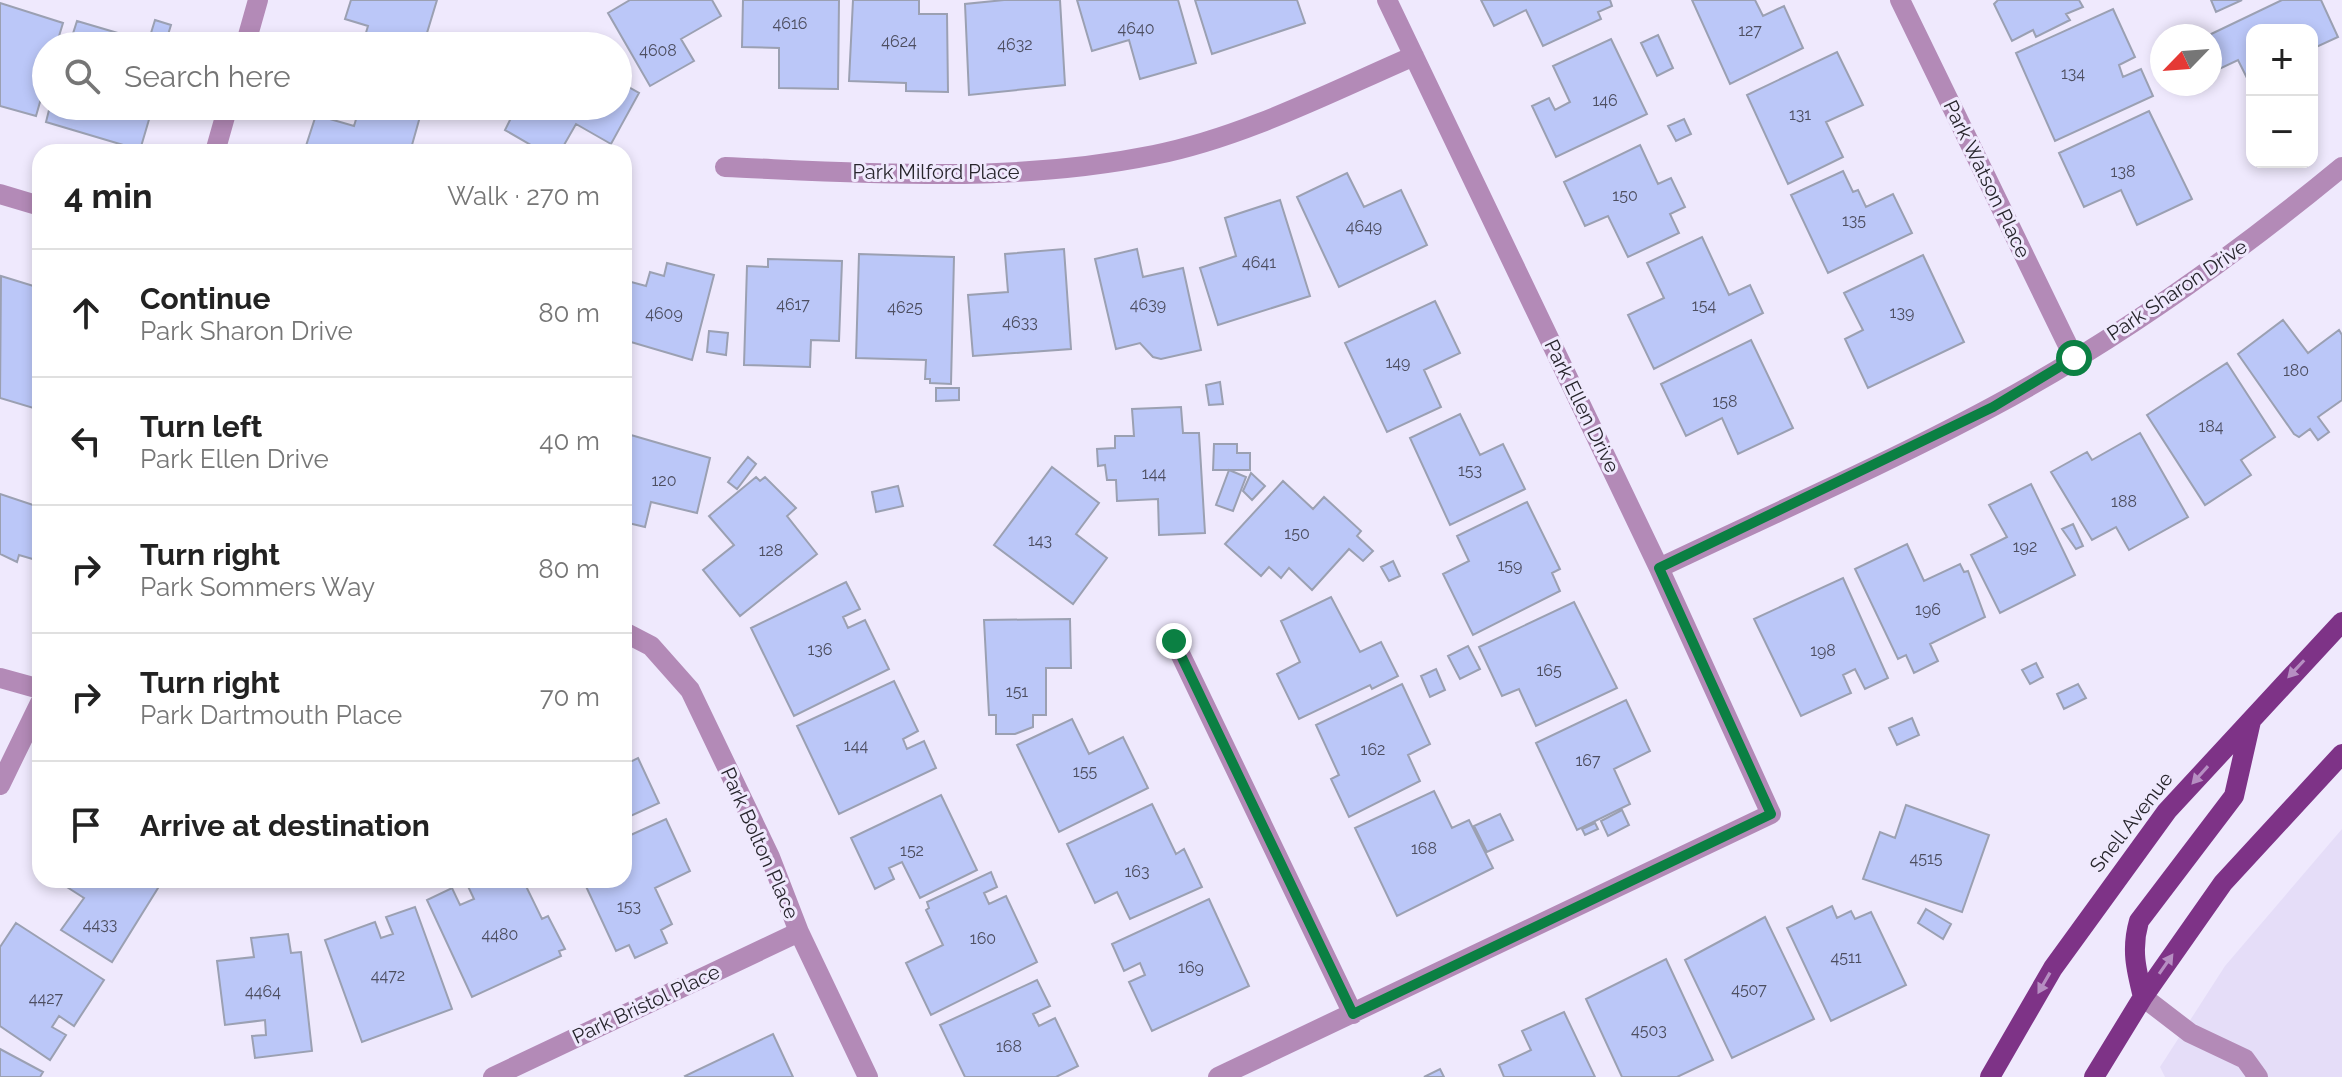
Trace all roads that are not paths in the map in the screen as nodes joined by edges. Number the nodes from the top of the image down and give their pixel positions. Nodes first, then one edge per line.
1 (258, 0) edge
2 (1387, 0) edge
3 (1900, 0) edge
4 (249, 32) edge
5 (1414, 56) junction
6 (224, 120) edge
7 (217, 144) edge
8 (725, 167) dead end
9 (2342, 167) edge
10 (0, 194) edge
11 (32, 204) edge
12 (2074, 358) junction
13 (1659, 568) junction
14 (2342, 622) edge
15 (632, 636) edge
16 (1174, 641) dead end
17 (0, 678) edge
18 (32, 687) edge
19 (2251, 717) junction
20 (32, 719) edge
21 (2342, 754) edge
22 (0, 785) edge
23 (799, 932) junction
24 (2143, 997) junction
25 (1353, 1014) junction
26 (493, 1077) edge
27 (868, 1077) edge
28 (1218, 1077) edge
29 (1990, 1077) edge
30 (2094, 1077) edge
31 (2258, 1077) edge

1 - 4 street
2 - 5 street, Park Ellen Drive
3 - 12 street, Park Watson Place
5 - 8 street, Park Milford Place
5 - 13 street, Park Ellen Drive
6 - 7 street
9 - 12 street, Park Sharon Drive
10 - 11 street
12 - 13 street, Park Sharon Drive
13 - 25 street, Park Ellen Drive
14 -> 19 main road, Snell Avenue
15 - 23 street, Park Bolton Place
16 - 25 street
17 - 18 street
19 - 24 main road
19 -> 29 main road, Snell Avenue
20 - 22 street
24 -> 21 main road
23 - 26 street, Park Bristol Place
23 - 27 street, Park Bolton Place
24 - 30 main road
24 - 31 street
25 - 28 street

